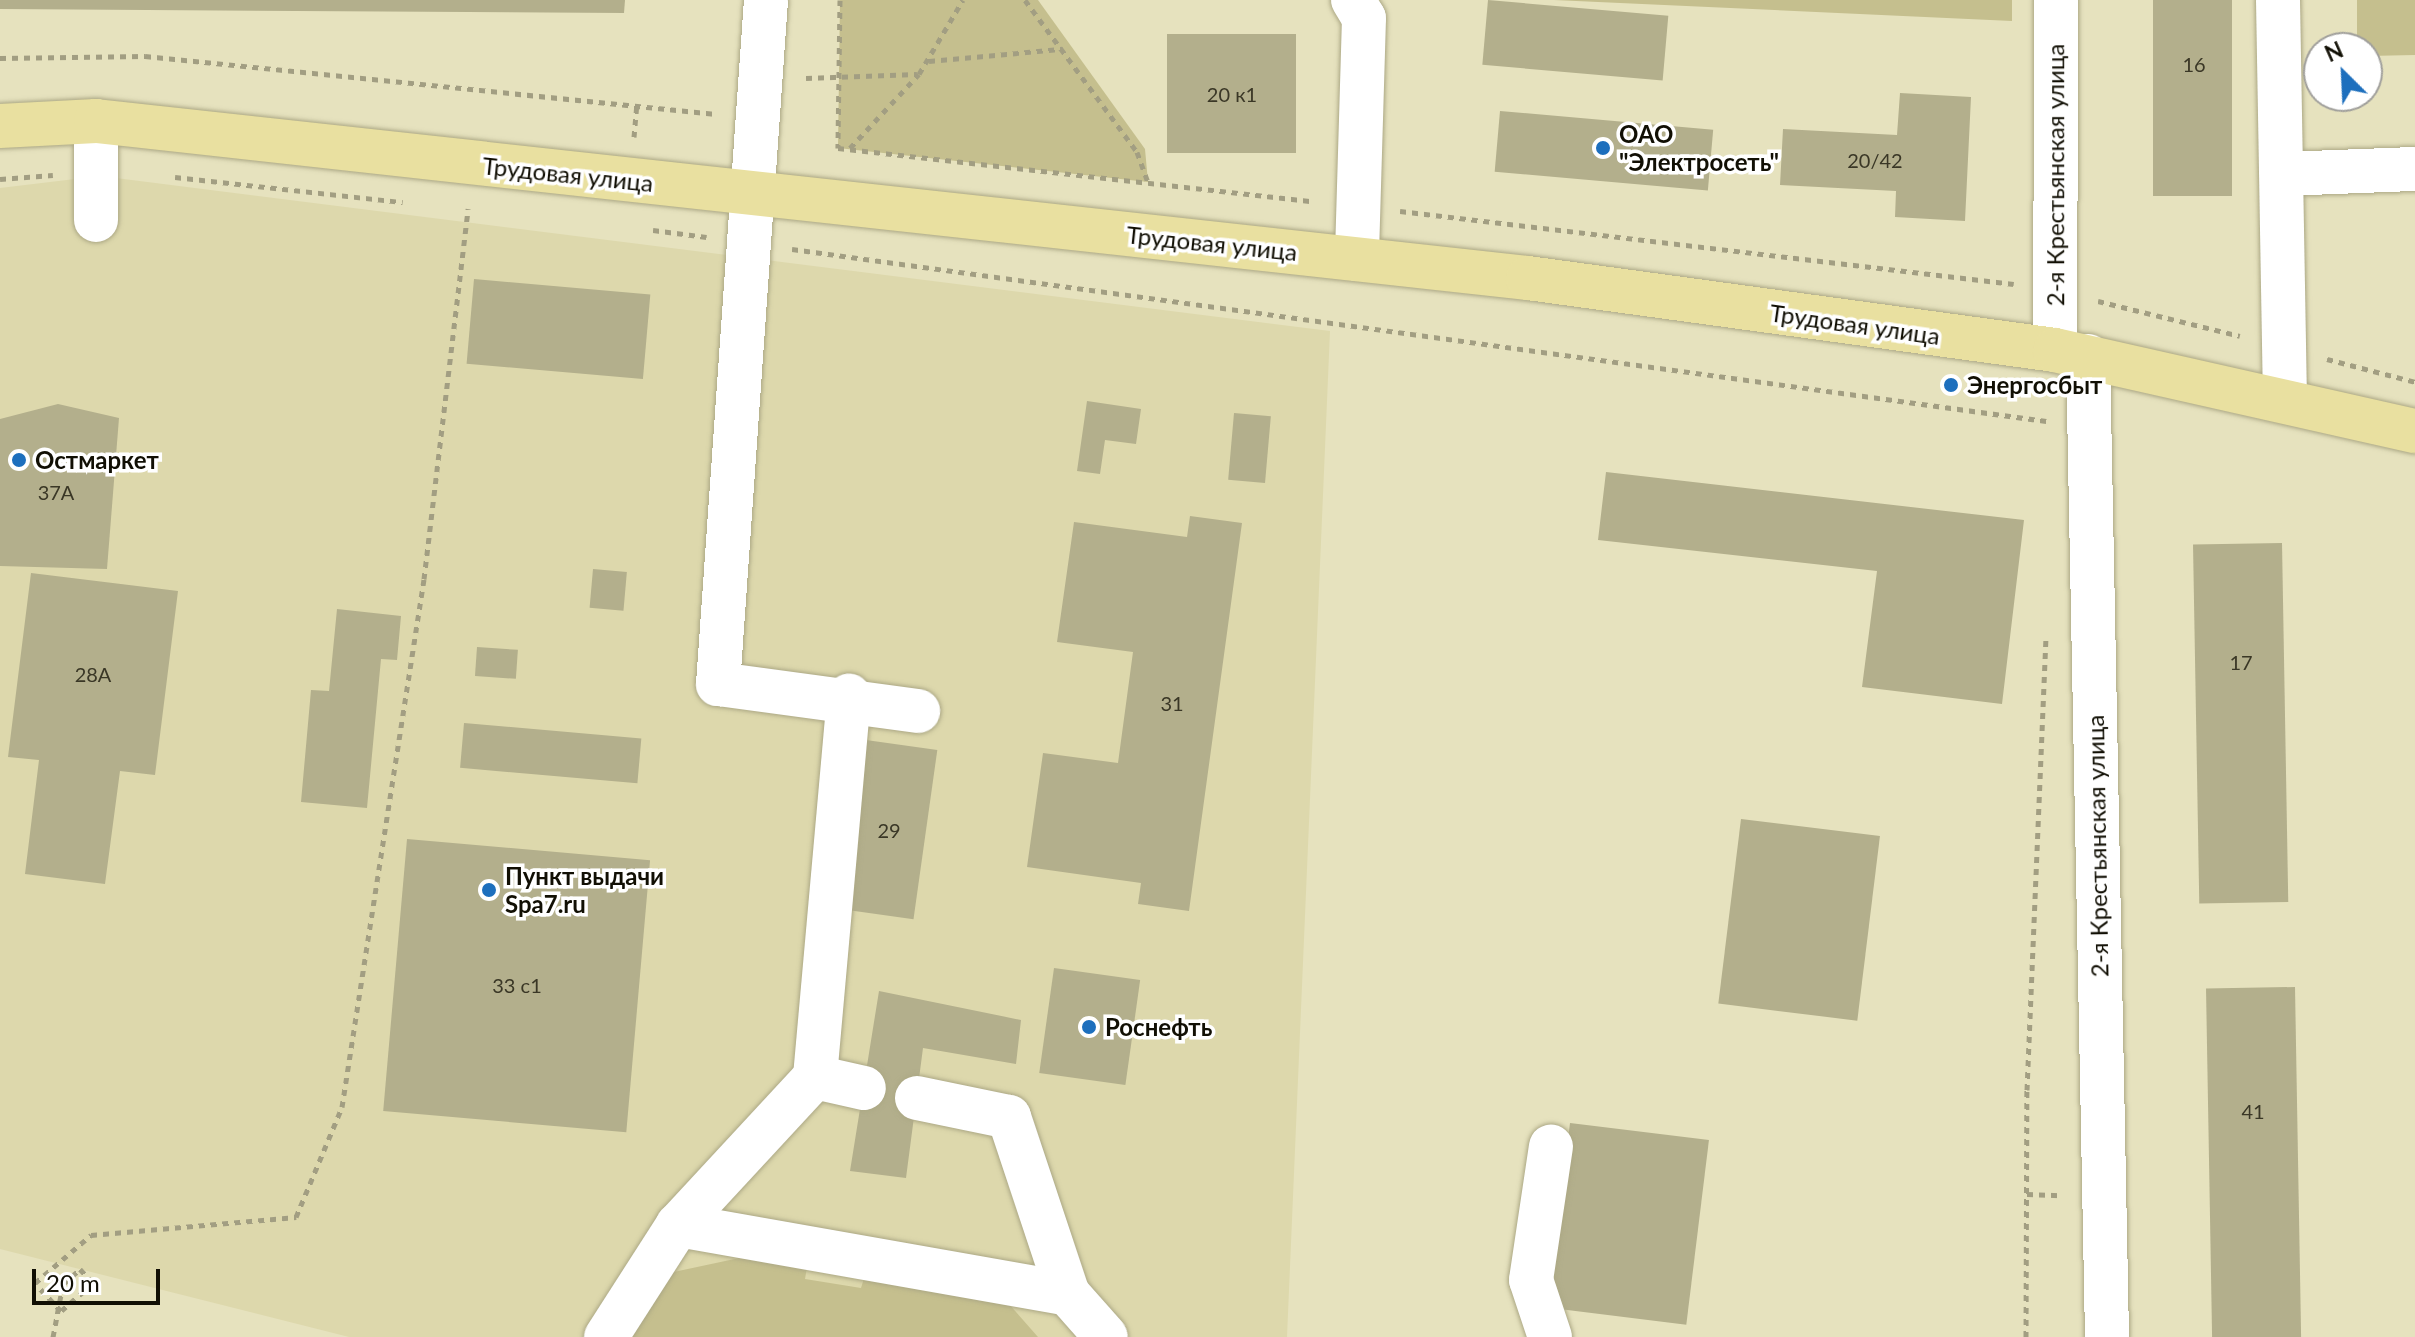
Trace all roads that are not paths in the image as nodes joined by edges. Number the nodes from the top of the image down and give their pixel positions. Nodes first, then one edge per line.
1 (766, 0) edge
2 (1353, 0) edge
3 (2056, 0) edge
4 (2278, 0) edge
5 (96, 121) junction
6 (0, 126) edge
7 (2415, 169) edge
8 (2283, 174) junction
9 (757, 191) junction
10 (96, 220) dead end
11 (1357, 259) junction
12 (2071, 353) junction
13 (2285, 399) junction
14 (2415, 431) edge
15 (849, 696) junction
16 (918, 711) dead end
17 (815, 1077) junction
18 (864, 1088) dead end
19 (917, 1098) dead end
20 (1551, 1146) dead end
21 (678, 1225) junction
22 (1068, 1294) junction
23 (606, 1337) edge
24 (1106, 1337) edge
25 (1550, 1337) edge
26 (2107, 1337) edge

1 - 9 street
2 - 11 street
3 - 12 street, 2-я Крестьянская улица
4 - 8 street
5 - 6 main road, Трудовая улица
5 - 9 main road, Трудовая улица
5 - 10 street
7 - 8 street
8 - 13 street
9 - 11 main road, Трудовая улица
9 - 15 street
11 - 12 main road, Трудовая улица
12 - 13 main road, Трудовая улица
12 - 26 street, 2-я Крестьянская улица
13 - 14 main road, Трудовая улица
15 - 16 street
15 - 17 street
17 - 18 street
17 - 21 street
19 - 22 street
20 - 25 street
21 - 22 street
21 - 23 street
22 - 24 street

